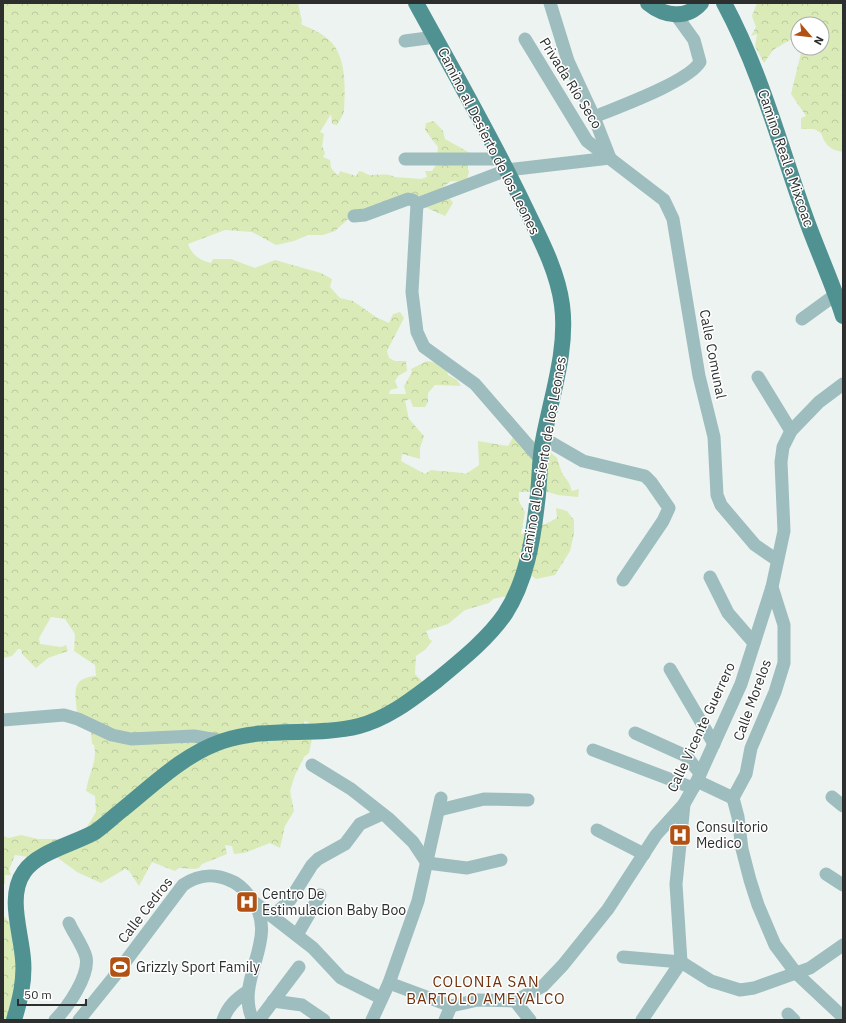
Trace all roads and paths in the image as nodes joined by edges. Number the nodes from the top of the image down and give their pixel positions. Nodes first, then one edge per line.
1 (416, 3) edge
2 (550, 3) edge
3 (648, 3) edge
4 (702, 3) edge
5 (724, 3) edge
6 (676, 15) junction
7 (435, 38) junction
8 (525, 39) dead end
9 (405, 41) dead end
10 (594, 117) junction
11 (610, 158) junction
12 (405, 159) dead end
13 (504, 164) junction
14 (415, 202) junction
15 (360, 216) dead end
16 (835, 295) junction
17 (843, 316) edge
18 (802, 319) dead end
19 (758, 377) dead end
20 (843, 384) edge
21 (791, 431) junction
22 (543, 441) junction
23 (541, 460) junction
24 (777, 560) junction
25 (710, 577) dead end
26 (623, 580) dead end
27 (772, 587) junction
28 (754, 643) junction
29 (670, 668) dead end
30 (3, 720) edge
31 (635, 733) dead end
32 (223, 741) junction
33 (714, 744) junction
34 (593, 750) dead end
35 (312, 766) dead end
36 (697, 781) junction
37 (832, 797) dead end
38 (733, 798) junction
39 (528, 800) dead end
40 (684, 804) junction
41 (843, 806) edge
42 (382, 814) junction
43 (598, 830) dead end
44 (644, 854) junction
45 (501, 860) dead end
46 (427, 863) junction
47 (826, 874) dead end
48 (843, 885) edge
49 (320, 895) dead end
50 (255, 903) junction
51 (273, 916) junction
52 (69, 923) dead end
53 (297, 935) junction
54 (842, 947) edge
55 (623, 957) dead end
56 (682, 962) junction
57 (299, 967) dead end
58 (796, 973) junction
59 (389, 983) junction
60 (248, 992) junction
61 (381, 998) junction
62 (273, 1001) junction
63 (515, 1001) junction
64 (452, 1006) junction
65 (843, 1017) edge
66 (14, 1020) edge
67 (55, 1020) edge
68 (79, 1020) edge
69 (223, 1020) edge
70 (253, 1020) edge
71 (259, 1020) edge
72 (324, 1020) edge
73 (372, 1020) edge
74 (445, 1020) edge
75 (530, 1020) edge
76 (642, 1020) edge

1 - 7 main road, Camino al Desierto de los Leones
2 - 10 street
3 - 6 main road
4 - 6 main road
5 - 16 main road, Camino Real a Mixcoac
6 - 10 street
7 - 9 street
7 - 13 main road, Camino al Desierto de los Leones
8 - 11 street, Privada Río Seco
10 - 11 street
11 - 13 street
11 - 24 street, Calle Comunal
12 - 13 street
13 - 14 street
13 - 22 main road, Camino al Desierto de los Leones
14 - 15 street
14 - 23 street
16 - 17 main road, Camino Real a Mixcoac
16 - 18 street
19 - 21 street
20 - 21 street, Calle Vicente Guerrero
21 - 24 street, Calle Vicente Guerrero
22 - 23 main road, Camino al Desierto de los Leones
22 - 26 street
23 - 32 main road, Camino al Desierto de los Leones
24 - 27 street, Calle Vicente Guerrero
25 - 28 street
27 - 28 street, Calle Vicente Guerrero
27 - 38 street, Calle Morelos
28 - 33 street, Calle Vicente Guerrero
29 - 33 street
30 - 32 street
31 - 36 street
32 - 66 main road, Camino al Desierto de los Leones
33 - 36 street, Calle Vicente Guerrero
34 - 36 street
35 - 42 street
36 - 38 street
36 - 40 street, Calle Vicente Guerrero
37 - 41 street
38 - 58 street
39 - 46 street
40 - 44 street, Calle Vicente Guerrero
40 - 56 street
42 - 46 street
42 - 51 street
43 - 44 street
44 - 63 street, Calle Vicente Guerrero
45 - 46 street
46 - 59 street
47 - 48 street
49 - 53 street
50 - 51 street
50 - 60 street, Calle Cedros
50 - 68 street, Calle Cedros
51 - 53 street
52 - 67 street
53 - 61 street
54 - 58 street
55 - 56 street
56 - 58 street
56 - 76 street
57 - 62 street
58 - 65 street
59 - 61 street
59 - 64 street
60 - 69 street
60 - 70 street, Calle Cedros
61 - 73 street
62 - 71 street
62 - 72 street
63 - 64 street
63 - 75 street
64 - 74 street

